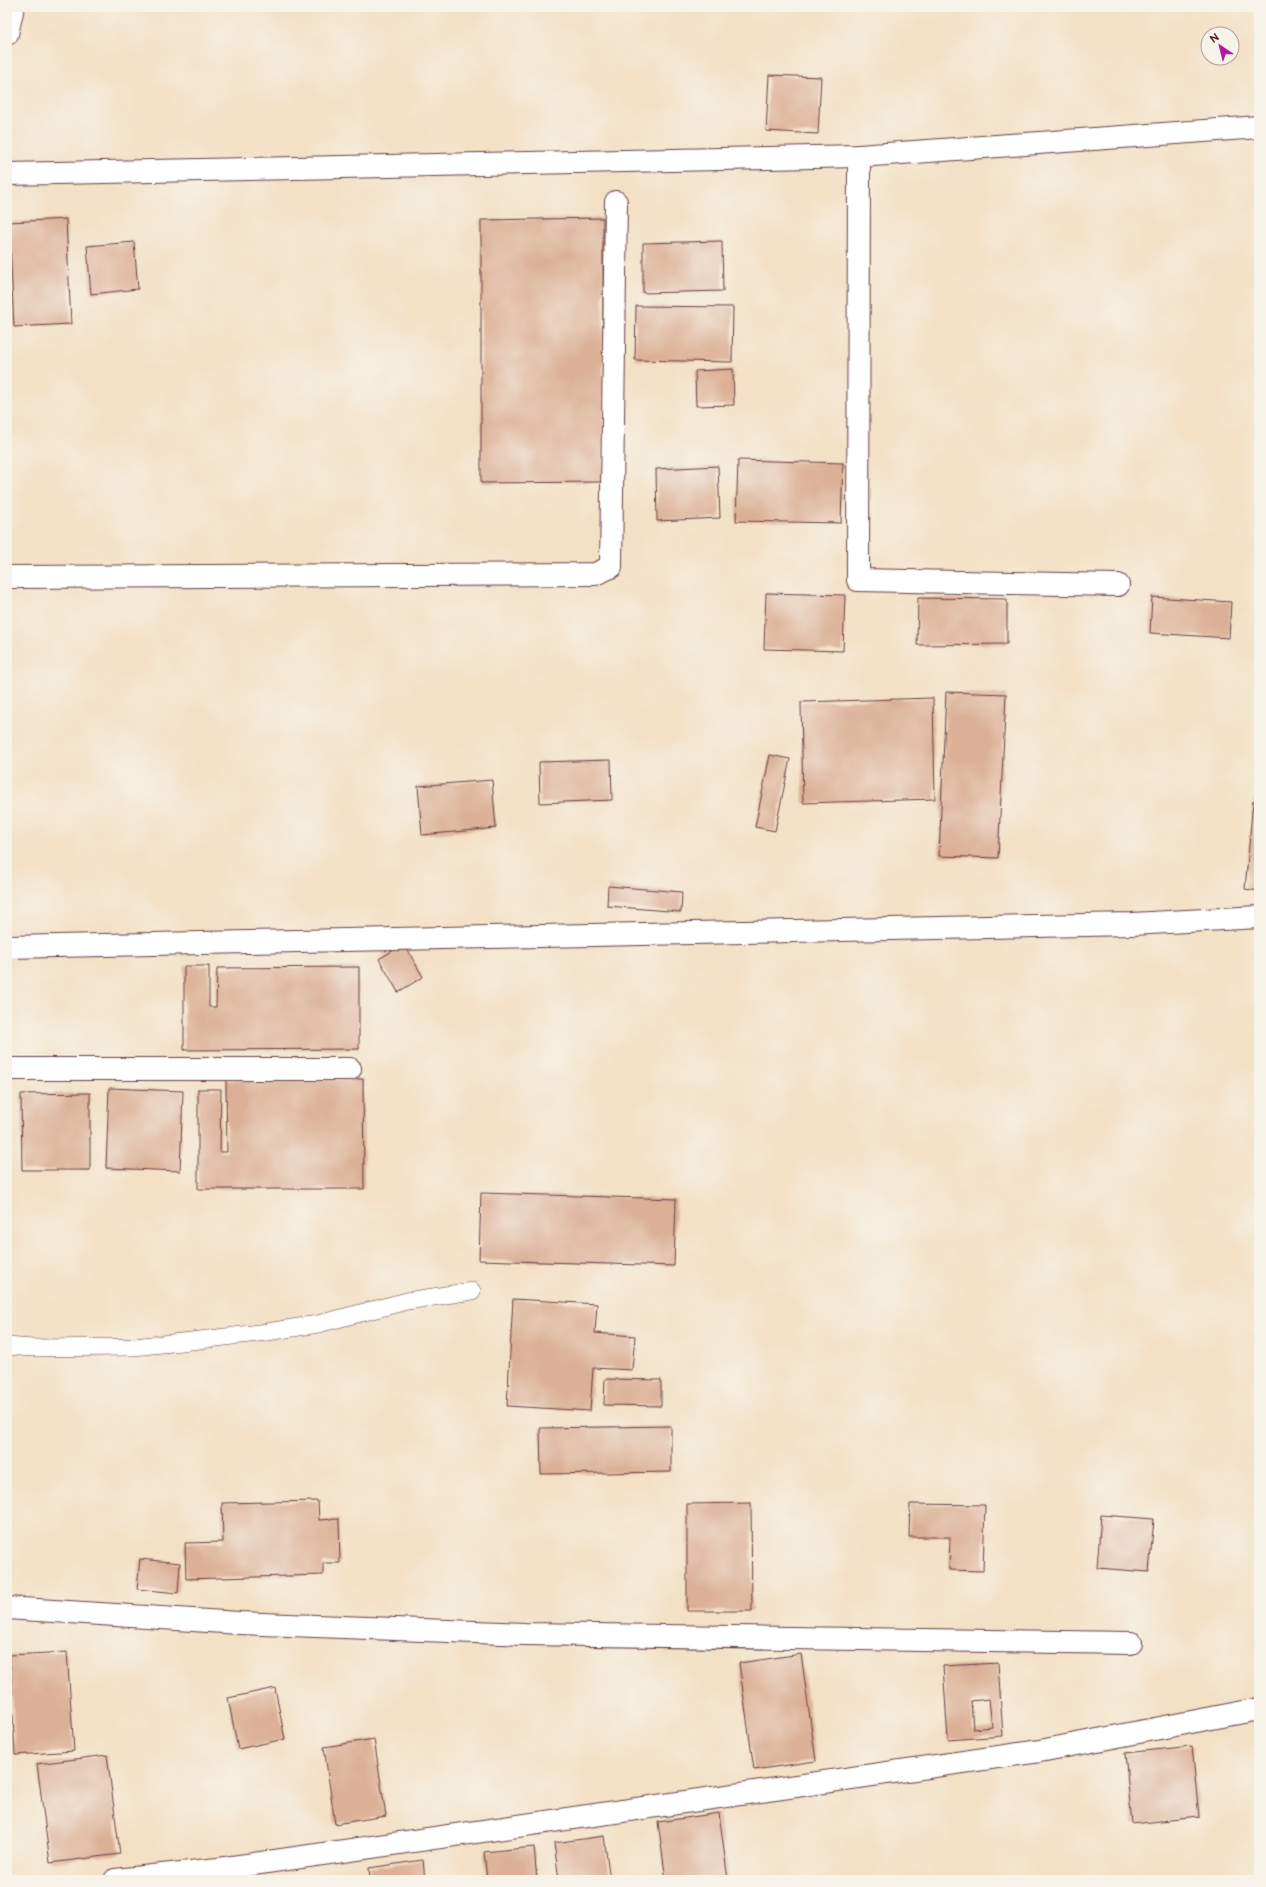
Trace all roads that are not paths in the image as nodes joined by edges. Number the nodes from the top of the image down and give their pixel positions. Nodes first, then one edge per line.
1 (13, 7) edge
2 (7, 34) edge
3 (1259, 127) edge
4 (859, 156) junction
5 (7, 174) edge
6 (616, 202) dead end
7 (7, 577) edge
8 (1118, 584) dead end
9 (1259, 917) edge
10 (7, 947) edge
11 (350, 1068) dead end
12 (7, 1069) edge
13 (472, 1291) dead end
14 (7, 1346) edge
15 (7, 1608) edge
16 (1131, 1643) dead end
17 (1259, 1709) edge
18 (115, 1880) edge

1 - 2 street
3 - 4 street
4 - 5 street
4 - 8 street
6 - 7 street
9 - 10 street
11 - 12 street
13 - 14 lane
15 - 16 street
17 - 18 street

